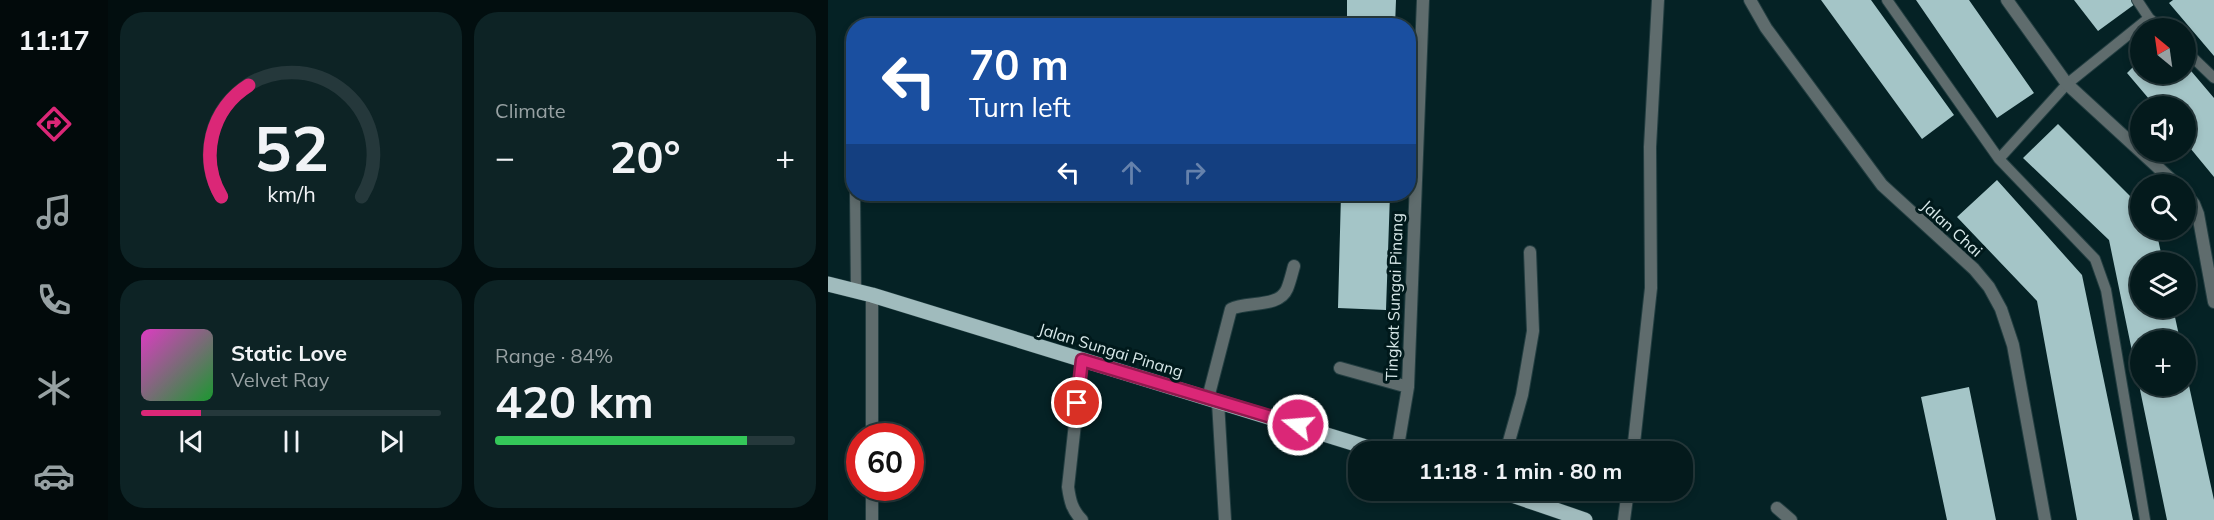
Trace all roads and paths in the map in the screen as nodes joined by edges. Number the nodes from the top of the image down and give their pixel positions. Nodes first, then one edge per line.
1 (1423, 0) edge
2 (1658, 0) edge
3 (1750, 0) edge
4 (1887, 0) edge
5 (2007, 0) edge
6 (2137, 0) edge
7 (2149, 18) edge
8 (2130, 33) edge
9 (2196, 61) edge
10 (2214, 78) edge
11 (2067, 84) junction
12 (1999, 159) junction
13 (2165, 174) edge
14 (1416, 181) edge
15 (855, 201) edge
16 (1415, 201) edge
17 (2196, 209) edge
18 (1530, 252) dead end
19 (1294, 266) dead end
20 (828, 284) edge
21 (856, 291) junction
22 (872, 295) junction
23 (2214, 302) edge
24 (1082, 360) junction
25 (1340, 368) dead end
26 (1408, 387) junction
27 (1213, 400) junction
28 (872, 423) edge
29 (1399, 441) edge
30 (1509, 441) edge
31 (1634, 441) edge
32 (1348, 442) edge
33 (872, 501) edge
34 (1529, 501) edge
35 (1627, 501) edge
36 (1777, 508) dead end
37 (872, 520) edge
38 (1082, 520) edge
39 (1225, 520) edge
40 (1585, 520) edge
41 (1624, 520) edge
42 (1791, 520) edge
43 (2045, 520) edge
44 (2145, 520) edge

1 - 14 street, Tingkat Sungai Pinang
2 - 31 street
3 - 43 street, Jalan Chai
4 - 12 lane
5 - 11 street
6 - 7 lane
8 - 11 lane
9 - 10 lane
11 - 12 lane
11 - 13 street
12 - 44 lane
15 - 21 lane
16 - 26 street, Tingkat Sungai Pinang
17 - 23 street
18 - 30 street
19 - 27 street
20 - 21 main road, Jalan Sungai Pinang
21 - 22 main road, Jalan Sungai Pinang
22 - 24 main road, Jalan Sungai Pinang
22 - 28 street
24 - 27 main road, Jalan Sungai Pinang
24 - 38 street
25 - 26 street
26 - 29 street, Tingkat Sungai Pinang
27 - 32 main road, Jalan Sungai Pinang
27 - 39 street
33 - 37 street
34 - 40 main road
35 - 41 street
36 - 42 street

